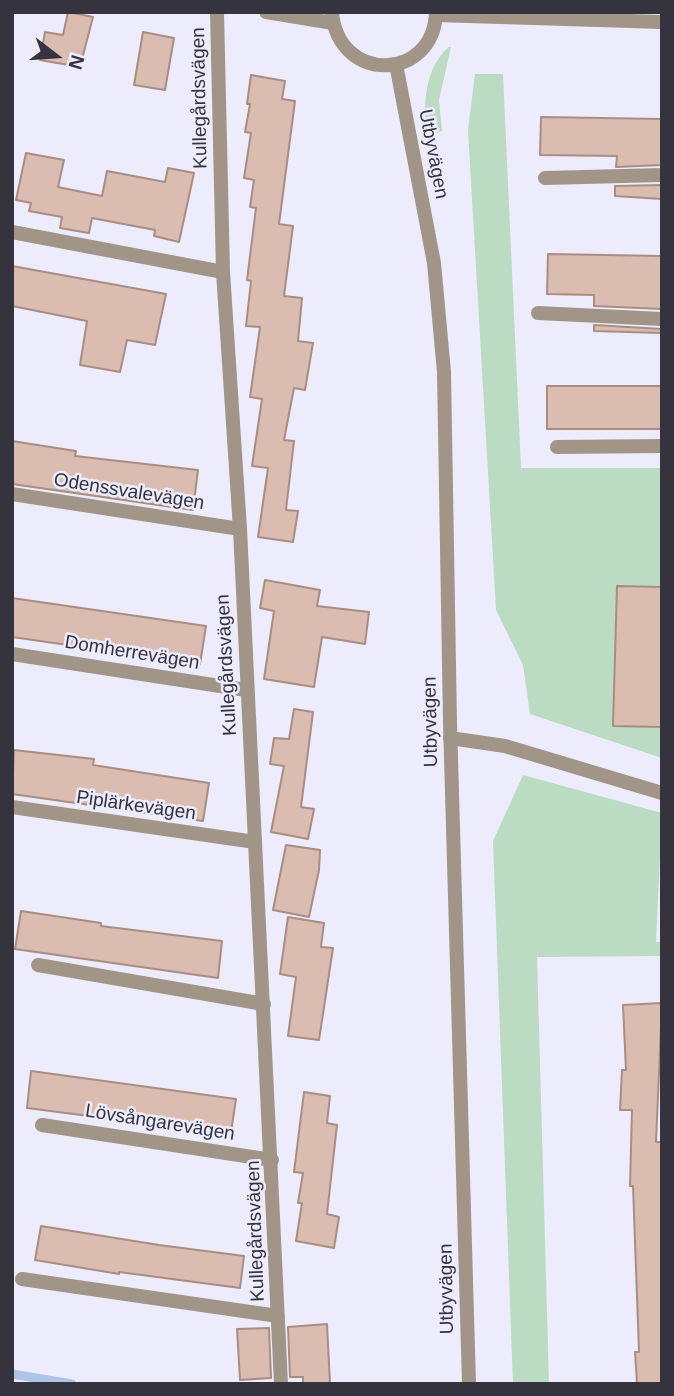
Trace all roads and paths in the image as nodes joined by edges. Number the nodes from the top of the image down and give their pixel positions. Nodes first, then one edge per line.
1 (218, 12) edge
2 (266, 12) edge
3 (436, 14) edge
4 (332, 18) edge
5 (662, 22) edge
6 (396, 64) junction
7 (662, 175) edge
8 (545, 178) dead end
9 (12, 232) edge
10 (223, 272) junction
11 (538, 313) dead end
12 (662, 319) edge
13 (662, 446) edge
14 (557, 447) dead end
15 (12, 494) edge
16 (240, 529) junction
17 (12, 654) edge
18 (246, 691) junction
19 (450, 738) junction
20 (662, 793) edge
21 (12, 807) edge
22 (255, 842) junction
23 (38, 965) dead end
24 (264, 1004) junction
25 (42, 1125) dead end
26 (272, 1160) junction
27 (22, 1279) dead end
28 (278, 1316) junction
29 (281, 1384) edge
30 (469, 1384) edge

1 - 10 street, Kullegårdsvägen
2 - 4 street
3 - 5 street
3 - 6 street
4 - 6 street
6 - 19 street, Utbyvägen
7 - 8 street
9 - 10 street
10 - 16 street, Kullegårdsvägen
11 - 12 street
13 - 14 street
15 - 16 street, Odenssvalevägen
16 - 18 street, Kullegårdsvägen
17 - 18 street, Domherrevägen
18 - 22 street, Kullegårdsvägen
19 - 20 street
19 - 30 street, Utbyvägen
21 - 22 street, Piplärkevägen
22 - 24 street, Kullegårdsvägen
23 - 24 street
24 - 26 street, Kullegårdsvägen
25 - 26 street, Lövsångarevägen
26 - 28 street, Kullegårdsvägen
27 - 28 street, Kullegårdsvägen
28 - 29 street, Kullegårdsvägen

